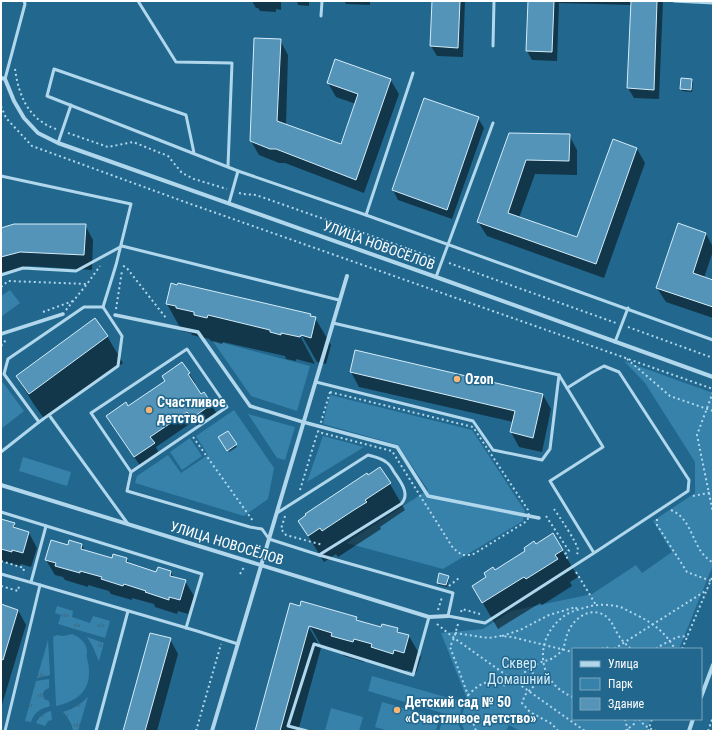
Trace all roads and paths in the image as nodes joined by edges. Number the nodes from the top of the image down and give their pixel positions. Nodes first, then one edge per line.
1 (24, 1) edge
2 (138, 1) edge
3 (322, 1) edge
4 (494, 1) edge
5 (674, 1) edge
6 (713, 3) edge
7 (321, 16) dead end
8 (492, 46) dead end
9 (15, 68) dead end
10 (413, 73) dead end
11 (3, 78) edge
12 (70, 105) junction
13 (1, 106) edge
14 (493, 123) dead end
15 (62, 131) junction
16 (58, 142) junction
17 (194, 153) junction
18 (228, 166) junction
19 (238, 171) junction
20 (1, 176) edge
21 (232, 191) junction
22 (229, 203) junction
23 (366, 215) junction
24 (448, 244) junction
25 (122, 246) junction
26 (442, 260) junction
27 (103, 263) dead end
28 (1, 275) edge
29 (347, 276) dead end
30 (436, 277) junction
31 (87, 284) junction
32 (1, 287) edge
33 (339, 300) junction
34 (103, 307) junction
35 (628, 308) junction
36 (63, 314) joint
37 (115, 315) joint
38 (333, 323) junction
39 (622, 325) junction
40 (172, 326) junction
41 (1, 334) edge
42 (713, 340) edge
43 (616, 342) junction
44 (624, 357) junction
45 (713, 358) edge
46 (559, 375) junction
47 (713, 377) edge
48 (316, 382) junction
49 (567, 388) junction
50 (713, 390) edge
51 (707, 409) junction
52 (713, 411) edge
53 (49, 415) junction
54 (39, 422) junction
55 (303, 422) junction
56 (320, 427) junction
57 (190, 432) junction
58 (1, 452) edge
59 (131, 472) junction
60 (1, 485) edge
61 (709, 492) junction
62 (713, 492) edge
63 (693, 496) dead end
64 (677, 506) dead end
65 (554, 509) dead end
66 (671, 510) junction
67 (1, 512) edge
68 (277, 513) junction
69 (667, 513) dead end
70 (713, 514) edge
71 (545, 515) dead end
72 (529, 516) junction
73 (662, 516) dead end
74 (539, 518) dead end
75 (258, 523) dead end
76 (128, 524) junction
77 (46, 526) junction
78 (264, 533) junction
79 (269, 539) junction
80 (594, 553) junction
81 (319, 555) junction
82 (247, 560) junction
83 (713, 563) edge
84 (261, 565) junction
85 (573, 567) junction
86 (1, 574) edge
87 (240, 574) dead end
88 (713, 575) edge
89 (459, 578) dead end
90 (711, 581) junction
91 (31, 582) junction
92 (40, 585) junction
93 (443, 590) junction
94 (707, 590) junction
95 (596, 605) junction
96 (577, 610) junction
97 (128, 611) junction
98 (482, 614) dead end
99 (448, 616) junction
100 (429, 617) junction
101 (436, 617) junction
102 (460, 618) junction
103 (652, 625) junction
104 (186, 628) junction
105 (455, 634) junction
106 (500, 636) junction
107 (688, 636) junction
108 (454, 638) junction
109 (222, 640) junction
110 (670, 641) junction
111 (624, 643) junction
112 (238, 644) junction
113 (544, 644) junction
114 (615, 648) edge
115 (630, 648) edge
116 (658, 648) edge
117 (674, 648) edge
118 (682, 648) edge
119 (563, 649) junction
120 (572, 652) edge
121 (543, 661) junction
122 (536, 664) junction
123 (713, 665) edge
124 (514, 681) junction
125 (529, 692) junction
126 (702, 694) edge
127 (468, 695) junction
128 (572, 696) edge
129 (713, 717) edge
130 (625, 720) edge
131 (635, 720) edge
132 (640, 720) edge
133 (652, 720) edge
134 (693, 720) edge
135 (628, 730) edge
136 (648, 730) edge
137 (5, 731) edge
138 (96, 731) edge
139 (196, 731) edge
140 (212, 731) edge
141 (307, 731) edge
142 (476, 731) edge
143 (558, 731) edge
144 (585, 731) edge
145 (625, 731) edge
146 (656, 731) edge
147 (689, 731) edge
148 (708, 731) edge

1 - 11 lane
2 - 18 lane
3 - 7 lane
4 - 8 lane
5 - 6 lane
9 - 15 path
10 - 23 lane
11 - 16 street, УЛИЦА НОВОСЁЛОВ
12 - 15 lane
12 - 17 lane
12 - 17 lane
13 - 44 path
14 - 24 lane
15 - 16 lane
15 - 21 path
16 - 22 street, УЛИЦА НОВОСЁЛОВ
17 - 18 lane
18 - 19 lane
19 - 21 lane
19 - 23 lane
20 - 25 lane
21 - 22 lane
21 - 26 path
22 - 30 street, УЛИЦА НОВОСЁЛОВ
23 - 24 lane
24 - 26 lane
24 - 35 lane
25 - 28 lane
25 - 33 lane
25 - 34 lane
26 - 30 lane
26 - 39 path
27 - 31 path
29 - 33 street
30 - 43 street, УЛИЦА НОВОСЁЛОВ
31 - 32 path
31 - 36 path
33 - 38 street
34 - 53 lane
34 - 54 lane
35 - 39 lane
35 - 42 lane
36 - 41 street
37 - 40 street
37 - 40 path
38 - 46 lane
38 - 48 street
39 - 43 lane
39 - 45 path
40 - 55 street
43 - 47 street, УЛИЦА НОВОСЁЛОВ
44 - 50 path
44 - 51 path
46 - 48 lane
46 - 49 lane
48 - 55 street
49 - 80 lane
49 - 80 lane
50 - 51 path
51 - 52 path
51 - 61 path
53 - 54 lane
53 - 76 lane
54 - 58 lane
55 - 56 street
55 - 68 street
56 - 72 street
56 - 72 path
56 - 72 path
57 - 59 lane
57 - 59 lane
57 - 75 path
59 - 78 lane
60 - 76 street, УЛИЦА НОВОСЁЛОВ
61 - 62 path
61 - 63 path
61 - 70 path
64 - 66 path
65 - 71 path
66 - 69 path
66 - 83 path
67 - 77 lane
68 - 79 street
68 - 81 lane
72 - 74 street
73 - 90 path
76 - 82 street, УЛИЦА НОВОСЁЛОВ
77 - 91 lane
77 - 104 lane
78 - 79 lane
78 - 82 path
79 - 81 lane
79 - 84 street
80 - 85 lane
81 - 93 lane
82 - 84 street, УЛИЦА НОВОСЁЛОВ
82 - 87 path
84 - 100 street, УЛИЦА НОВОСЁЛОВ
84 - 112 street
85 - 95 path
85 - 102 lane
86 - 91 lane
88 - 90 path
89 - 93 path
90 - 94 path
91 - 92 lane
92 - 97 lane
92 - 137 lane
93 - 99 lane
93 - 101 path
94 - 103 path
94 - 107 path
95 - 96 path
95 - 103 path
96 - 106 path
96 - 113 path
97 - 104 lane
97 - 138 lane
98 - 102 path
99 - 101 street, УЛИЦА НОВОСЁЛОВ
99 - 102 lane
100 - 101 street, УЛИЦА НОВОСЁЛОВ
100 - 141 lane
101 - 108 path
102 - 105 path
103 - 110 path
103 - 111 path
104 - 109 lane
105 - 106 path
105 - 108 path
106 - 113 path
107 - 110 path
107 - 118 path
108 - 124 path
108 - 127 path
109 - 112 lane
109 - 139 path
110 - 116 path
110 - 117 path
111 - 114 path
111 - 115 path
111 - 119 path
112 - 140 street
113 - 119 path
113 - 121 path
119 - 120 path
119 - 121 path
121 - 122 path
121 - 128 path
122 - 124 path
122 - 125 path
123 - 126 street
124 - 125 path
124 - 127 path
125 - 143 path
125 - 144 path
127 - 142 path
129 - 148 path
130 - 135 path
131 - 135 path
132 - 136 path
133 - 136 path
134 - 147 street
135 - 145 path
136 - 146 path

